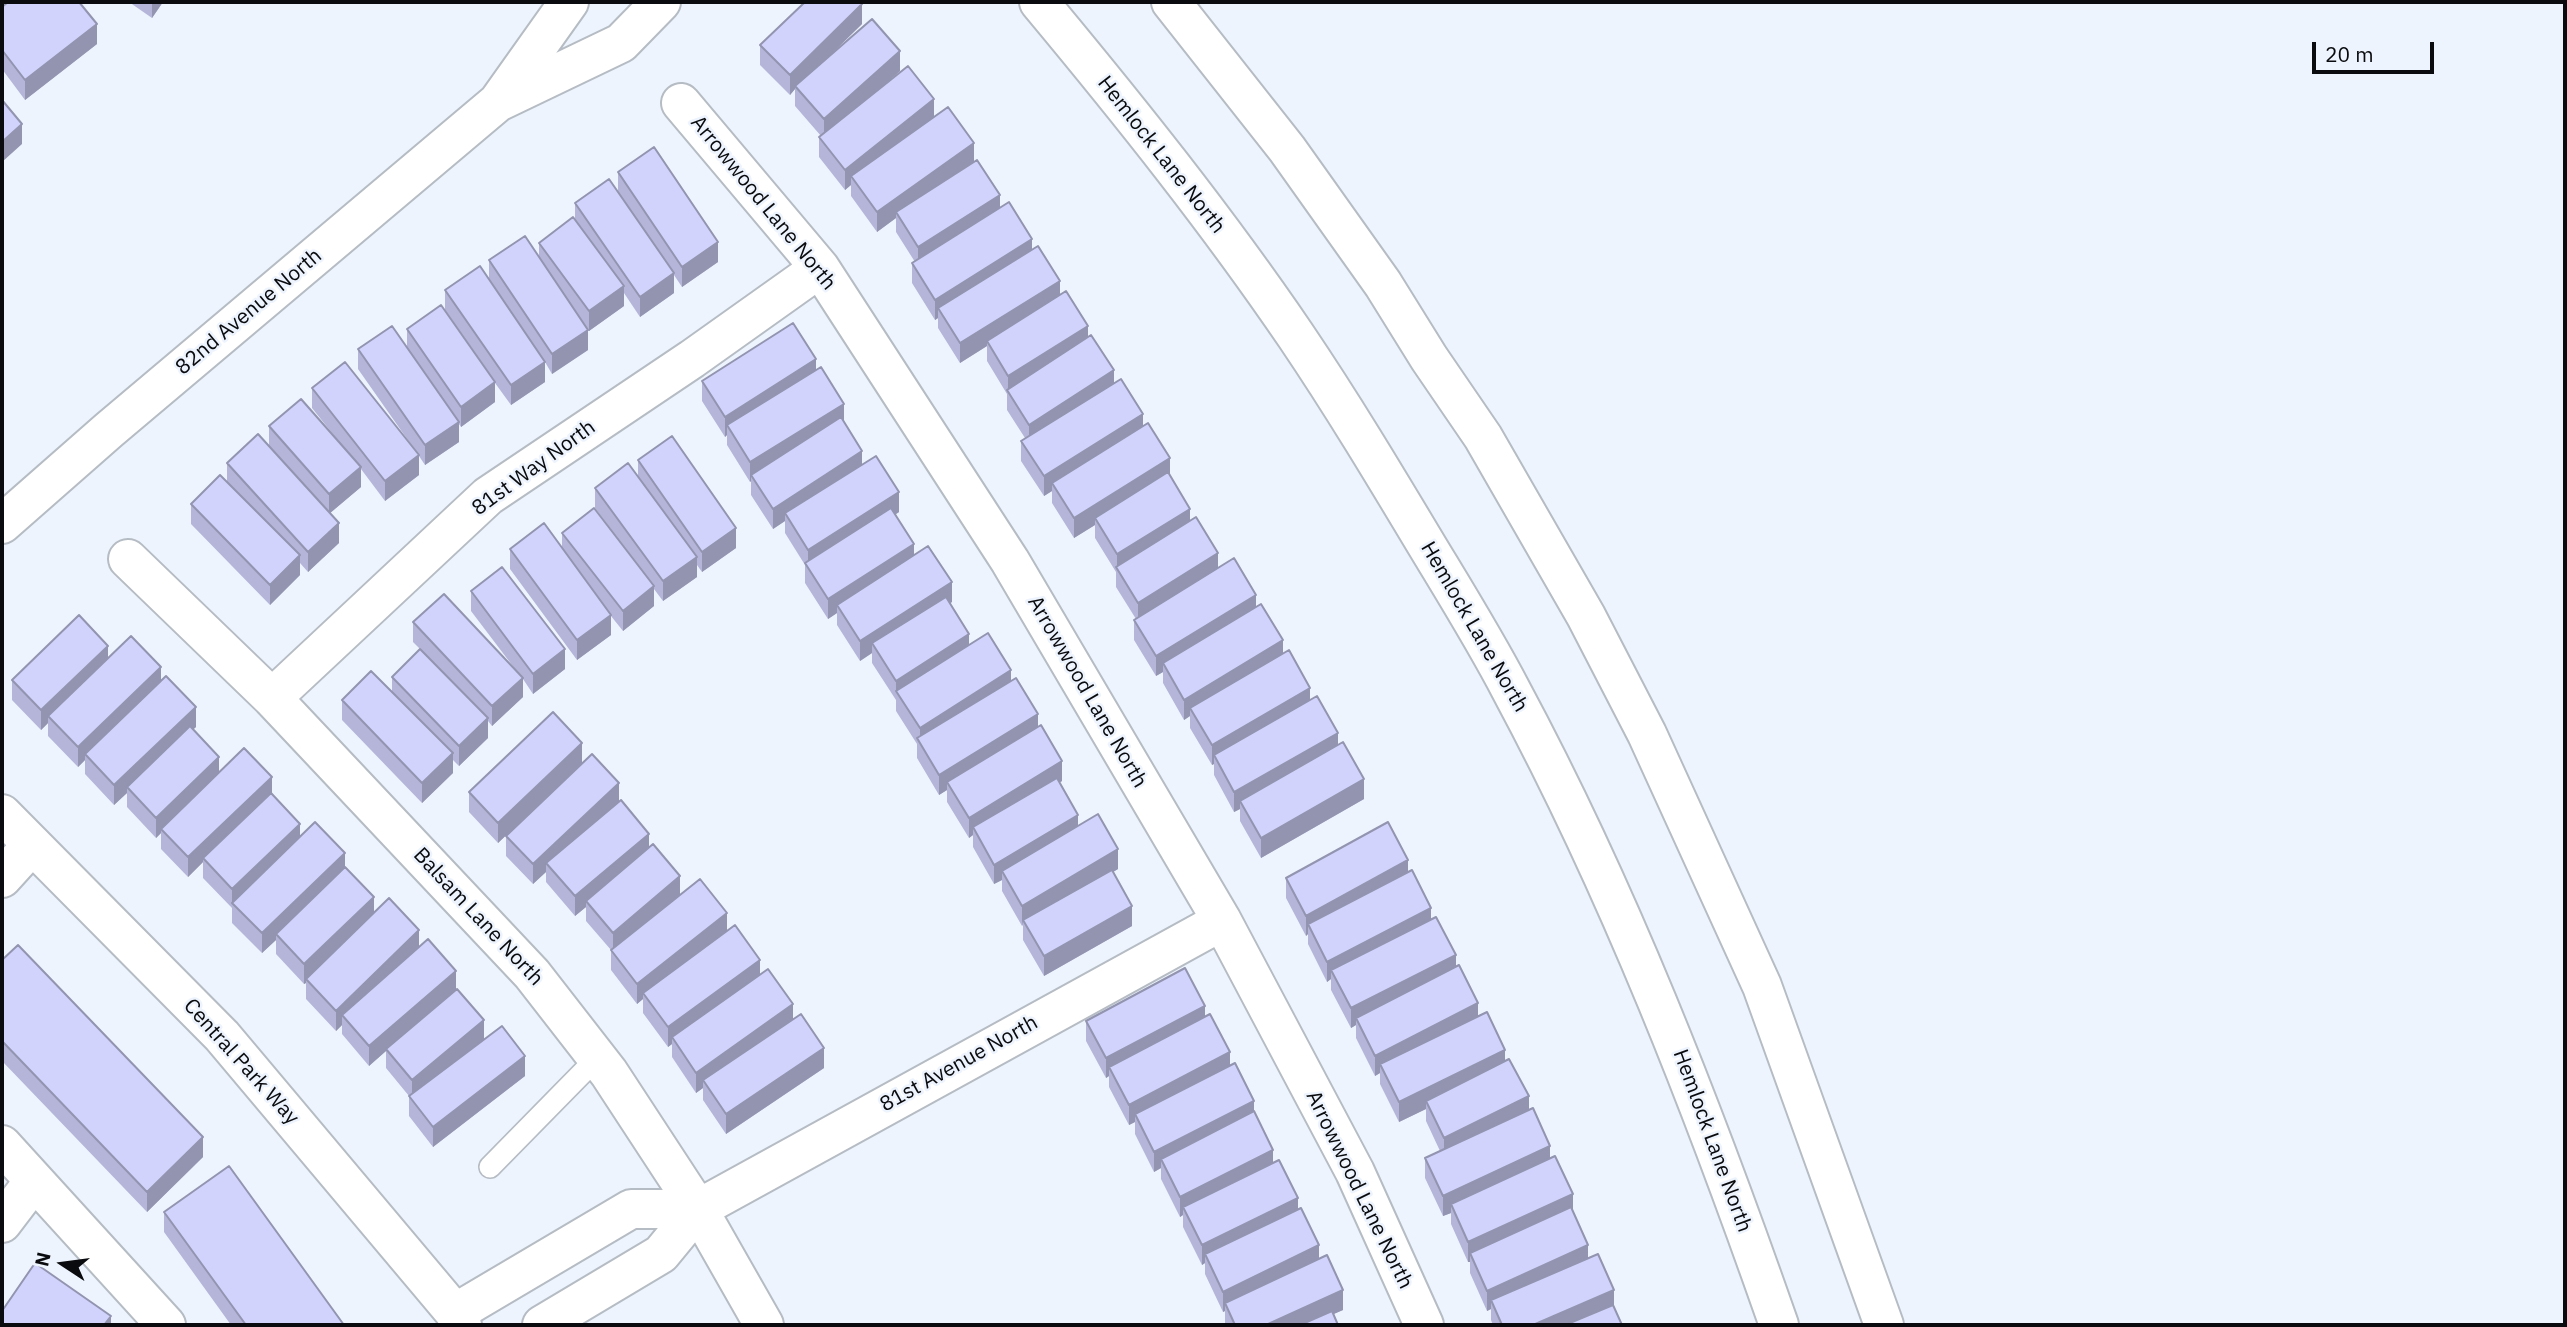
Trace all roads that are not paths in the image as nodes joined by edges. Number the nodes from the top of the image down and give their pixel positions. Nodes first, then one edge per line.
1 (569, 2) edge
2 (661, 2) edge
3 (1039, 2) edge
4 (1171, 2) edge
5 (498, 102) junction
6 (681, 103) dead end
7 (820, 268) junction
8 (2, 524) edge
9 (128, 559) dead end
10 (272, 698) junction
11 (2, 814) edge
12 (32, 845) junction
13 (2, 878) edge
14 (1222, 921) junction
15 (597, 1058) junction
16 (2, 1145) edge
17 (490, 1167) dead end
18 (34, 1181) junction
19 (698, 1209) junction
20 (2, 1223) edge
21 (459, 1319) edge
22 (166, 1325) edge
23 (542, 1325) edge
24 (764, 1325) edge
25 (1424, 1325) edge
26 (1779, 1325) edge
27 (1884, 1325) edge

1 - 5 street, 82nd Avenue North
2 - 5 street, 82nd Avenue North
3 - 26 street, Hemlock Lane North
4 - 27 street
5 - 8 street, 82nd Avenue North
6 - 7 street, Arrowwood Lane North
7 - 10 street, 81st Way North
7 - 14 street, Arrowwood Lane North
9 - 10 street, Balsam Lane North
10 - 15 street, Balsam Lane North
11 - 12 street, Central Park Way
12 - 13 street
12 - 21 street, Central Park Way
14 - 19 street, 81st Avenue North
14 - 25 street, Arrowwood Lane North
15 - 17 lane
15 - 19 street, Balsam Lane North
16 - 18 street
18 - 20 street
18 - 22 street
19 - 21 street, 81st Avenue North
19 - 23 street, 81st Avenue North
19 - 24 street, Balsam Lane North

